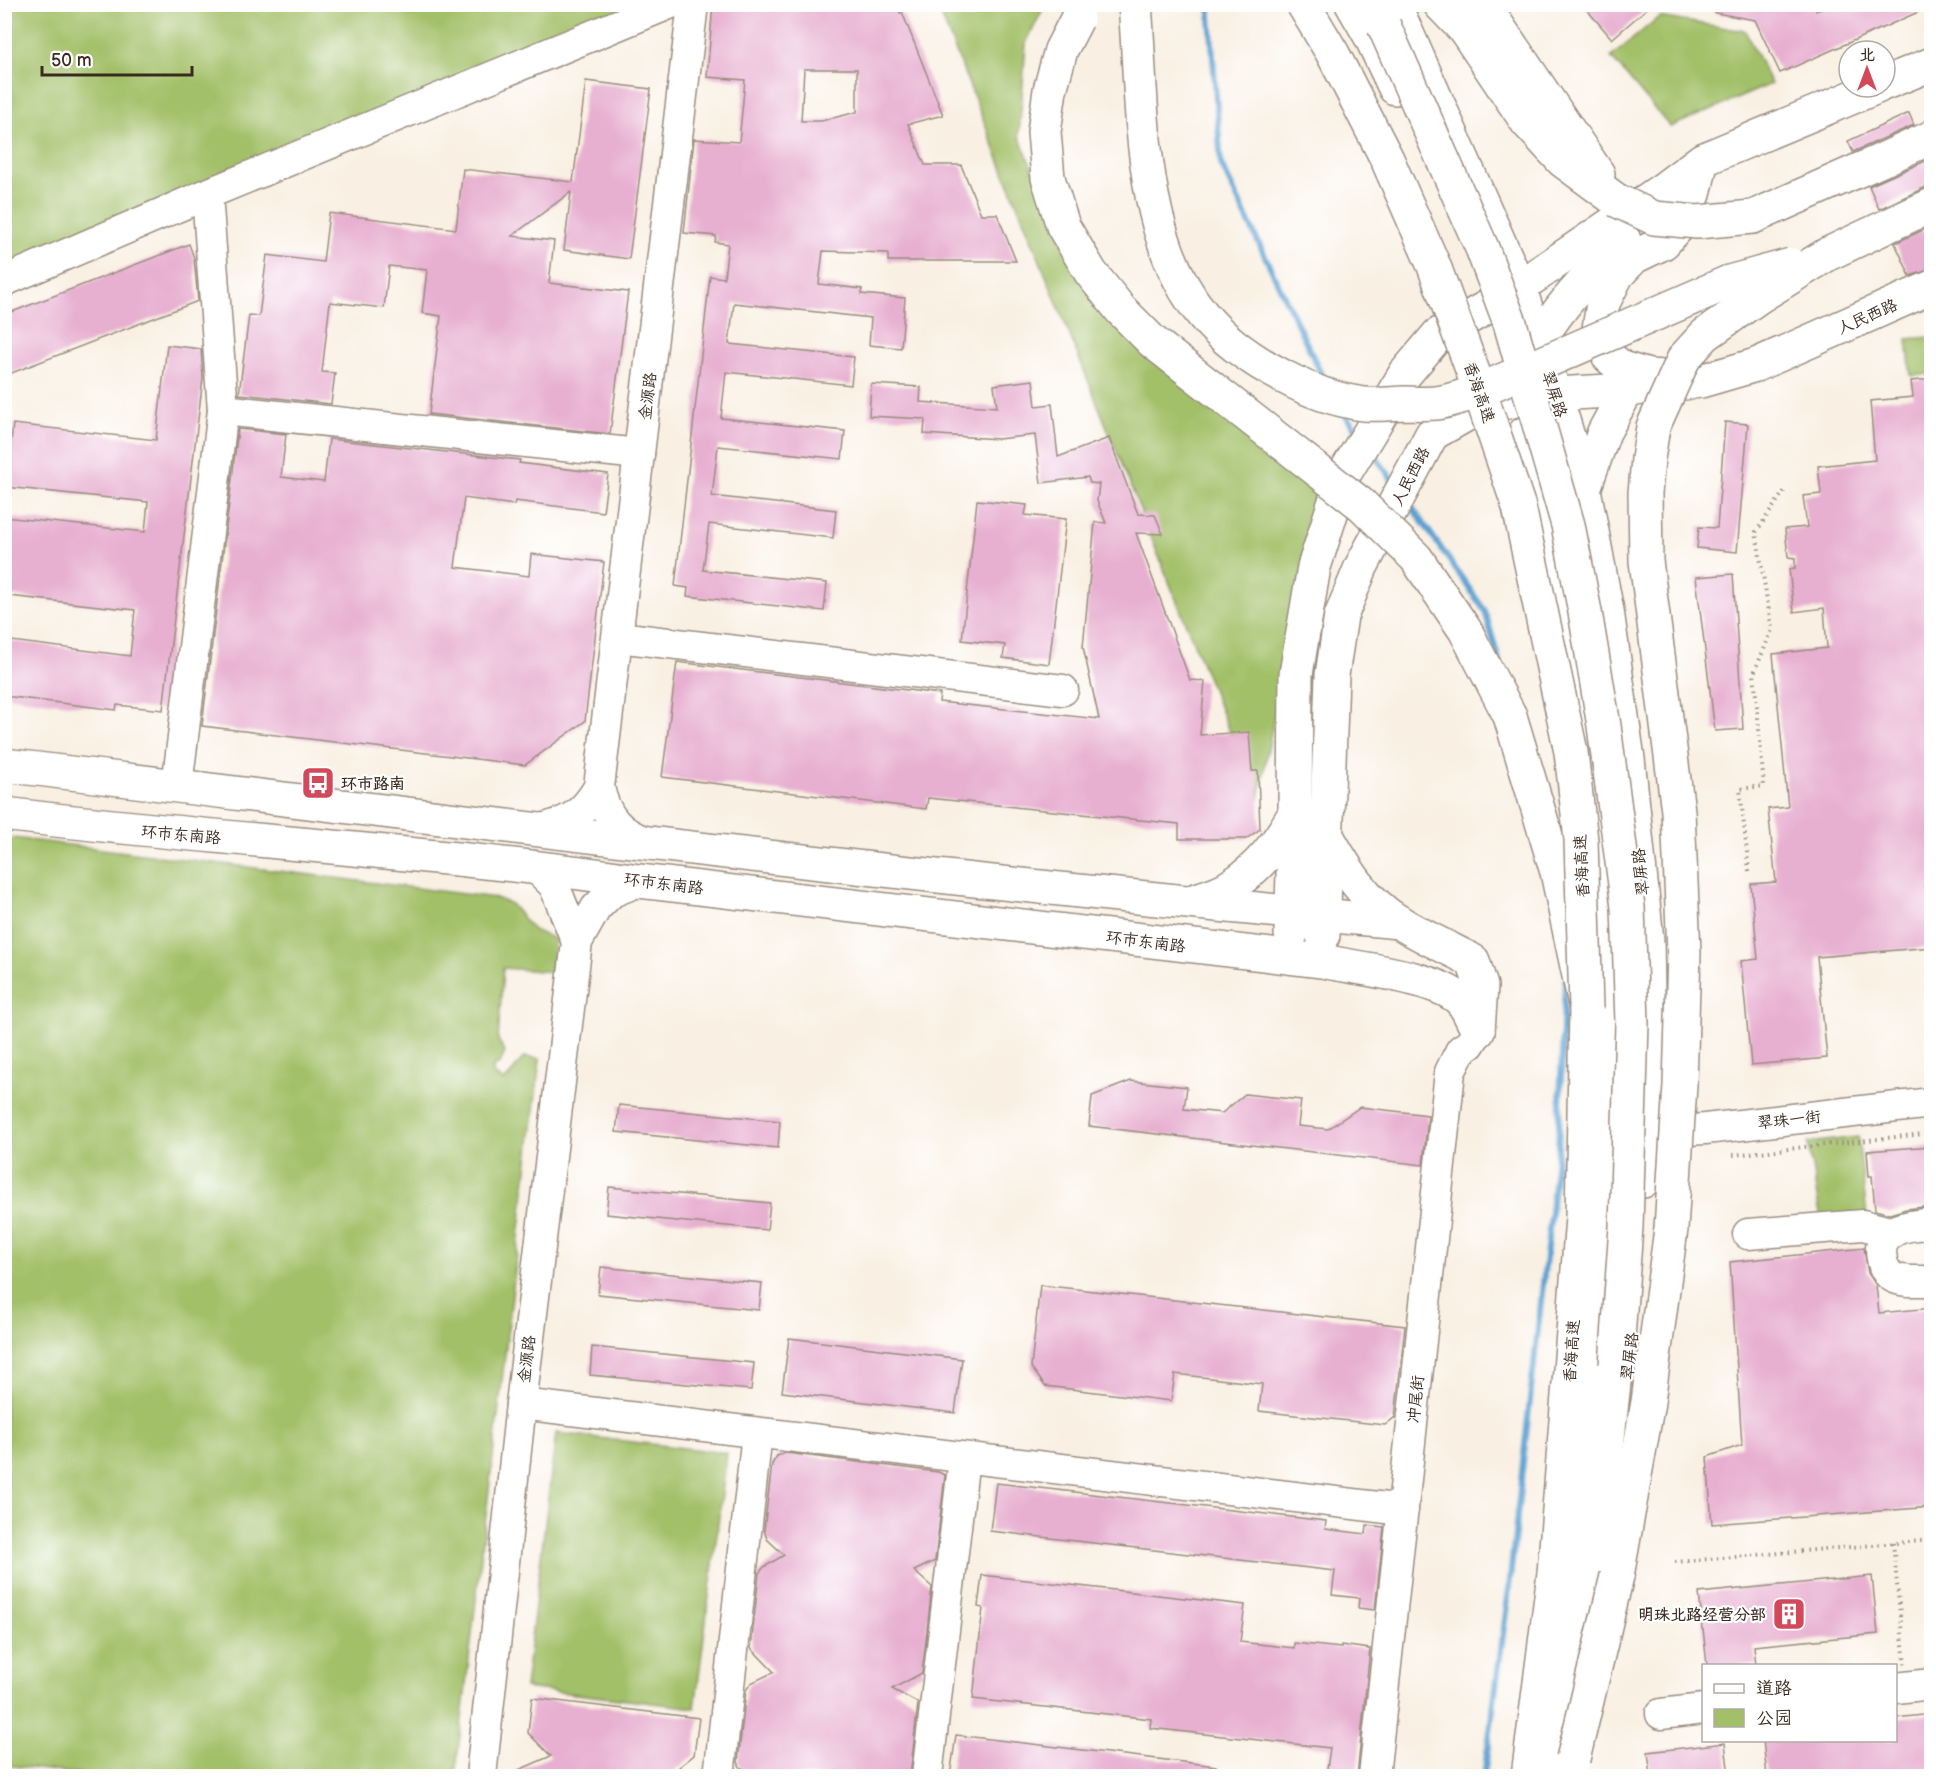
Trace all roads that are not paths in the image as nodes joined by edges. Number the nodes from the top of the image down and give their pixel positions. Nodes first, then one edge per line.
1 (669, 4) edge
2 (693, 4) edge
3 (1087, 4) edge
4 (1135, 4) edge
5 (1303, 4) edge
6 (1352, 4) edge
7 (1440, 4) edge
8 (1483, 4) edge
9 (1379, 10) edge
10 (1932, 64) edge
11 (1897, 78) edge
12 (1847, 99) edge
13 (1932, 137) edge
14 (1702, 160) junction
15 (1662, 190) junction
16 (207, 194) junction
17 (1616, 200) junction
18 (1932, 205) edge
19 (1828, 254) junction
20 (4, 281) edge
21 (1519, 287) junction
22 (1932, 287) edge
23 (1489, 306) junction
24 (1537, 342) junction
25 (1701, 381) junction
26 (1627, 390) junction
27 (1555, 394) junction
28 (1515, 400) junction
29 (223, 410) junction
30 (639, 454) junction
31 (1584, 489) junction
32 (618, 637) junction
33 (1063, 690) dead end
34 (4, 765) edge
35 (177, 786) junction
36 (599, 787) junction
37 (1296, 813) junction
38 (4, 814) edge
39 (537, 830) junction
40 (1326, 834) junction
41 (649, 843) junction
42 (534, 866) junction
43 (639, 881) junction
44 (1190, 902) junction
45 (1308, 914) junction
46 (1399, 922) junction
47 (578, 942) junction
48 (1289, 958) junction
49 (1322, 961) junction
50 (1586, 1009) junction
51 (1478, 1031) junction
52 (1932, 1103) edge
53 (1645, 1132) junction
54 (1932, 1222) edge
55 (1890, 1232) junction
56 (1748, 1234) dead end
57 (1932, 1281) edge
58 (521, 1404) junction
59 (757, 1433) junction
60 (964, 1458) junction
61 (1403, 1510) junction
62 (1702, 1709) edge
63 (1660, 1714) dead end
64 (1568, 1772) edge
65 (481, 1776) edge
66 (719, 1776) edge
67 (927, 1776) edge
68 (1374, 1776) edge
69 (1528, 1776) edge

1 - 16 street
2 - 30 street, 金源路
3 - 50 main road, bridge
4 - 19 main road, bridge
5 - 50 main road, 香海高速, bridge
6 - 23 main road
7 - 17 main road
8 - 17 main road
9 - 21 main road, 翠屏路
9 - 64 main road, bridge
10 - 11 main road
12 - 14 main road
13 - 17 main road, bridge
14 - 15 main road
14 - 25 main road
15 - 21 main road
15 - 24 main road
16 - 20 street
16 - 29 street
18 - 19 main road
19 - 64 main road, bridge
21 - 23 main road
21 - 24 main road, 翠屏路
22 - 25 main road, 人民西路
23 - 28 main road, 翠屏路
23 - 37 main road
24 - 27 main road, 翠屏路
24 - 28 main road
25 - 26 main road, 人民西路
26 - 27 main road, 人民西路
26 - 31 main road
27 - 28 main road, 人民西路
27 - 31 main road, 翠屏路
28 - 40 main road, 人民西路
28 - 64 main road, 翠屏路
29 - 30 street
29 - 35 street
30 - 32 street, 金源路
31 - 53 main road, 翠屏路
32 - 33 street
32 - 36 street, 金源路
34 - 35 main road
35 - 39 main road
36 - 39 street
36 - 41 street
37 - 44 main road
37 - 45 main road
38 - 42 main road, 环市东南路
39 - 41 main road
40 - 45 main road, 人民西路
40 - 46 main road
41 - 44 main road
42 - 43 main road, 环市东南路
42 - 47 street
43 - 47 street
43 - 48 main road, 环市东南路
44 - 45 main road
45 - 46 main road
45 - 48 main road
45 - 49 main road, 人民西路
46 - 51 main road
47 - 58 street, 金源路
48 - 49 main road, 环市东南路
49 - 51 main road, 环市东南路
50 - 69 main road, 香海高速
51 - 61 street, 冲尾街
52 - 53 street, 翠珠一街
53 - 64 main road, 翠屏路
54 - 55 street
55 - 56 street
55 - 57 street
58 - 59 street
58 - 65 street, 金源路
59 - 60 street
59 - 66 street
60 - 61 street
60 - 67 street
61 - 68 street, 冲尾街
62 - 63 street

